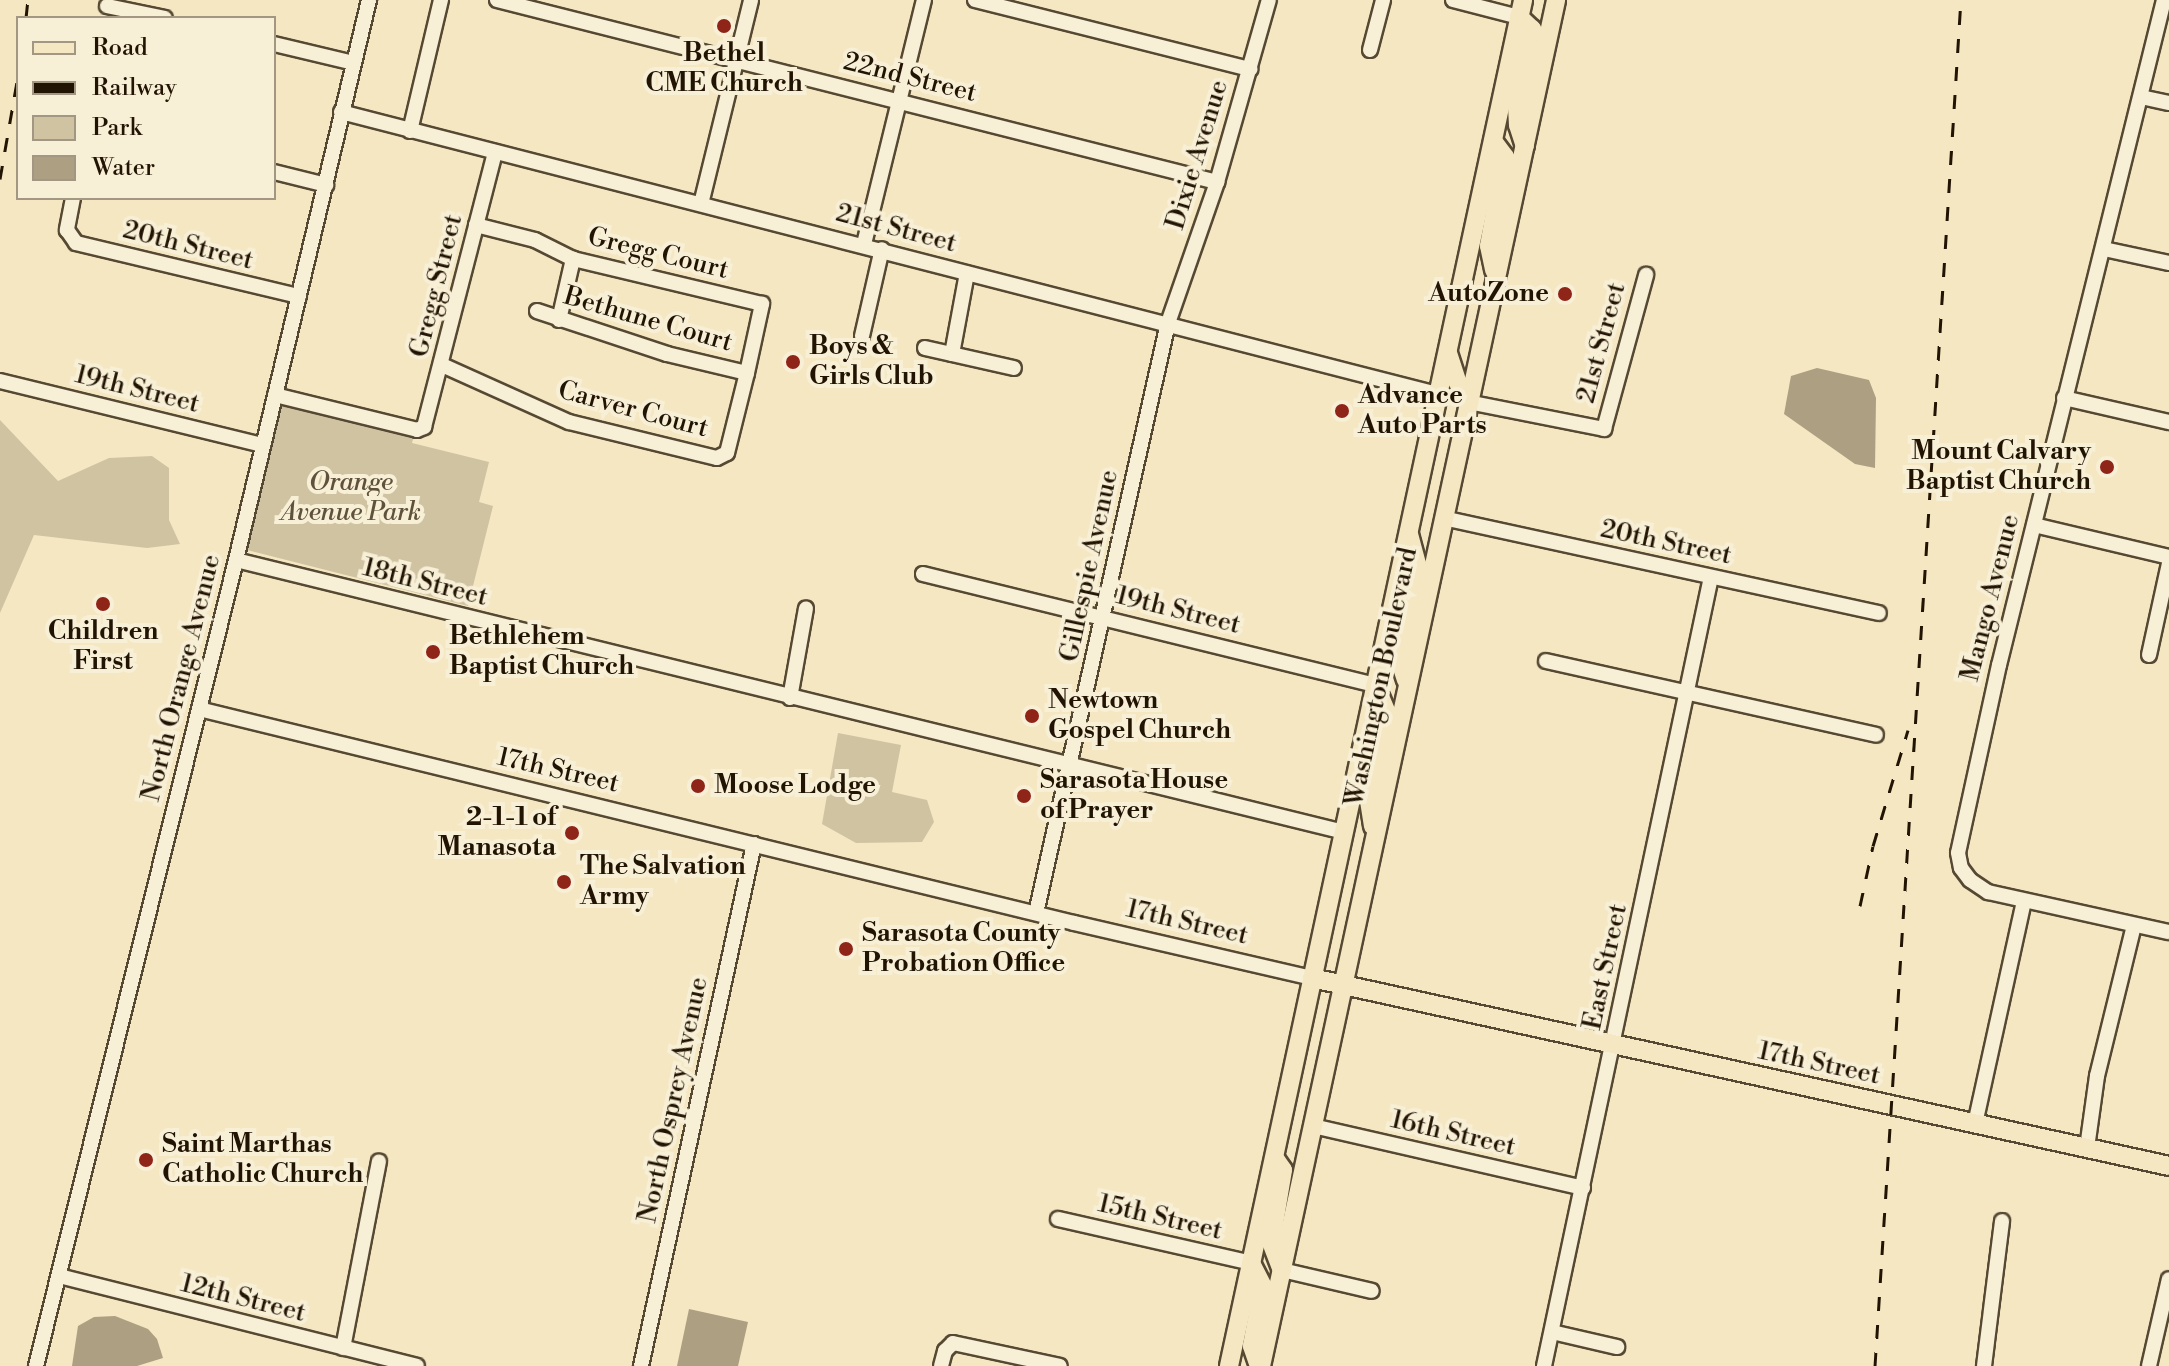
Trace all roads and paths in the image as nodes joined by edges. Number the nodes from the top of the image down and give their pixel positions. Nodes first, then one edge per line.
1 (369, 0) edge
2 (441, 0) edge
3 (497, 0) edge
4 (751, 0) edge
5 (924, 0) edge
6 (975, 0) edge
7 (1269, 0) edge
8 (1383, 0) edge
9 (1453, 0) edge
10 (1556, 0) edge
11 (2164, 0) edge
12 (1493, 5) edge
13 (107, 8) edge
14 (1521, 8) edge
15 (153, 16) edge
16 (276, 44) edge
17 (1370, 50) dead end
18 (737, 59) junction
19 (354, 63) junction
20 (1250, 69) junction
21 (2141, 97) junction
22 (900, 99) junction
23 (2169, 103) edge
24 (341, 112) junction
25 (410, 131) junction
26 (1493, 141) junction
27 (1525, 148) junction
28 (495, 152) junction
29 (276, 172) edge
30 (1217, 182) junction
31 (326, 185) junction
32 (73, 200) edge
33 (701, 204) junction
34 (476, 225) junction
35 (864, 244) junction
36 (882, 249) junction
37 (2104, 249) junction
38 (573, 259) junction
39 (2169, 263) edge
40 (967, 273) junction
41 (1646, 275) dead end
42 (1496, 277) junction
43 (299, 296) junction
44 (537, 311) dead end
45 (559, 320) junction
46 (1168, 323) junction
47 (862, 336) dead end
48 (925, 348) dead end
49 (1448, 350) junction
50 (952, 354) junction
51 (442, 365) junction
52 (1014, 368) dead end
53 (747, 373) junction
54 (0, 381) edge
55 (1437, 394) junction
56 (275, 395) junction
57 (2064, 398) junction
58 (1468, 402) junction
59 (2169, 422) edge
60 (1461, 432) junction
61 (263, 445) junction
62 (1443, 518) junction
63 (2034, 525) junction
64 (1408, 532) junction
65 (2169, 557) edge
66 (236, 560) junction
67 (2169, 563) edge
68 (923, 574) dead end
69 (1711, 577) junction
70 (806, 608) dead end
71 (1879, 613) dead end
72 (1103, 617) junction
73 (2149, 655) dead end
74 (1546, 661) dead end
75 (1407, 682) junction
76 (1375, 685) junction
77 (1687, 694) junction
78 (790, 698) junction
79 (199, 709) junction
80 (1876, 735) dead end
81 (1071, 766) junction
82 (1344, 832) junction
83 (1376, 832) junction
84 (754, 844) junction
85 (2024, 901) junction
86 (1036, 913) junction
87 (2134, 925) junction
88 (2169, 932) edge
89 (1312, 978) junction
90 (1344, 985) junction
91 (1614, 1047) junction
92 (1975, 1124) junction
93 (1313, 1126) junction
94 (2087, 1148) junction
95 (1274, 1159) junction
96 (379, 1161) dead end
97 (2169, 1166) edge
98 (1583, 1188) junction
99 (1058, 1219) dead end
100 (2002, 1221) dead end
101 (1251, 1263) junction
102 (1282, 1270) junction
103 (59, 1276) junction
104 (2169, 1279) edge
105 (1372, 1291) dead end
106 (1552, 1332) junction
107 (1617, 1347) dead end
108 (343, 1348) junction
109 (36, 1366) edge
110 (417, 1366) edge
111 (641, 1366) edge
112 (941, 1366) edge
113 (1060, 1366) edge
114 (1229, 1366) edge
115 (1260, 1366) edge
116 (1544, 1366) edge
117 (1984, 1366) edge
118 (2149, 1366) edge

1 - 19 street, North Orange Avenue
2 - 25 street
3 - 18 street, 22nd Street
4 - 18 street
5 - 22 street
6 - 20 street
7 - 20 street, Dixie Avenue
8 - 17 street
9 - 12 street
10 - 27 main road, Washington Boulevard
11 - 21 street, Mango Avenue
12 - 14 street
13 - 15 street
14 - 26 main road, Washington Boulevard
14 - 27 main road
16 - 19 street
18 - 22 street, 22nd Street
18 - 33 street
19 - 24 street, North Orange Avenue
20 - 30 street, Dixie Avenue
21 - 23 street
21 - 37 street, Mango Avenue
22 - 30 street, 22nd Street
22 - 35 street
24 - 25 street, 21st Street
24 - 31 street, North Orange Avenue
25 - 28 street, 21st Street
26 - 42 main road
26 - 49 main road, Washington Boulevard
27 - 42 main road, Washington Boulevard
28 - 33 street, 21st Street
28 - 34 street, Gregg Street
29 - 31 street
30 - 46 street, Dixie Avenue
31 - 43 street, North Orange Avenue
32 - 43 street, 20th Street
33 - 35 street, 21st Street
34 - 38 street, Gregg Court
34 - 51 street, Gregg Street
35 - 36 street, 21st Street
36 - 40 street, 21st Street
36 - 47 street
37 - 39 street
37 - 57 street, Mango Avenue
38 - 45 street
38 - 53 street, Gregg Court
40 - 46 street, 21st Street
40 - 50 street
41 - 58 street, 21st Street
42 - 58 main road, Washington Boulevard
43 - 56 street, North Orange Avenue
44 - 45 street, Bethune Court
45 - 53 street, Bethune Court
46 - 55 street, 21st Street
46 - 72 street, Gillespie Avenue
48 - 50 street
49 - 55 main road, Washington Boulevard
49 - 58 main road
50 - 52 street
51 - 53 street, Carver Court
51 - 56 street, Gregg Street
54 - 61 street, 19th Street
55 - 60 main road
55 - 64 main road, Washington Boulevard
56 - 61 street, North Orange Avenue
57 - 59 street
57 - 63 street, Mango Avenue
58 - 60 main road, Washington Boulevard
60 - 62 main road, Washington Boulevard
61 - 66 street, North Orange Avenue
62 - 69 street, 20th Street
62 - 75 main road, Washington Boulevard
63 - 65 street
63 - 85 street, Mango Avenue
64 - 75 main road
64 - 76 main road, Washington Boulevard
66 - 78 street, 18th Street
66 - 79 street, North Orange Avenue
67 - 73 street
68 - 72 street, 19th Street
69 - 71 street, 20th Street
69 - 77 street, East Street
70 - 78 street
72 - 76 street, 19th Street
72 - 81 street, Gillespie Avenue
74 - 77 street
75 - 83 main road, Washington Boulevard
76 - 82 main road, Washington Boulevard
76 - 83 main road
77 - 80 street
77 - 91 street, East Street
78 - 81 street, 18th Street
79 - 84 street, 17th Street
79 - 103 street, North Orange Avenue
81 - 82 street, 18th Street
81 - 86 street, Gillespie Avenue
82 - 89 main road, Washington Boulevard
83 - 90 main road, Washington Boulevard
84 - 86 street, 17th Street
84 - 111 street, North Osprey Avenue
85 - 87 street
85 - 92 street
86 - 89 street, 17th Street
87 - 88 street
87 - 94 street
89 - 90 main road, 17th Street
89 - 95 main road, Washington Boulevard
90 - 91 main road, 17th Street
90 - 93 main road, Washington Boulevard
91 - 92 main road, 17th Street
91 - 98 street, East Street
92 - 94 main road, 17th Street
93 - 98 street, 16th Street
93 - 102 main road, Washington Boulevard
94 - 97 main road, 17th Street
95 - 101 main road, Washington Boulevard
95 - 102 main road
96 - 108 street
98 - 106 street, East Street
99 - 101 street, 15th Street
100 - 117 street
101 - 114 main road, Washington Boulevard
101 - 115 main road
102 - 105 street
102 - 115 main road, Washington Boulevard
103 - 108 street, 12th Street
103 - 109 street, North Orange Avenue
104 - 118 street
106 - 107 street
106 - 116 street, East Street
108 - 110 street, 12th Street
112 - 113 street

